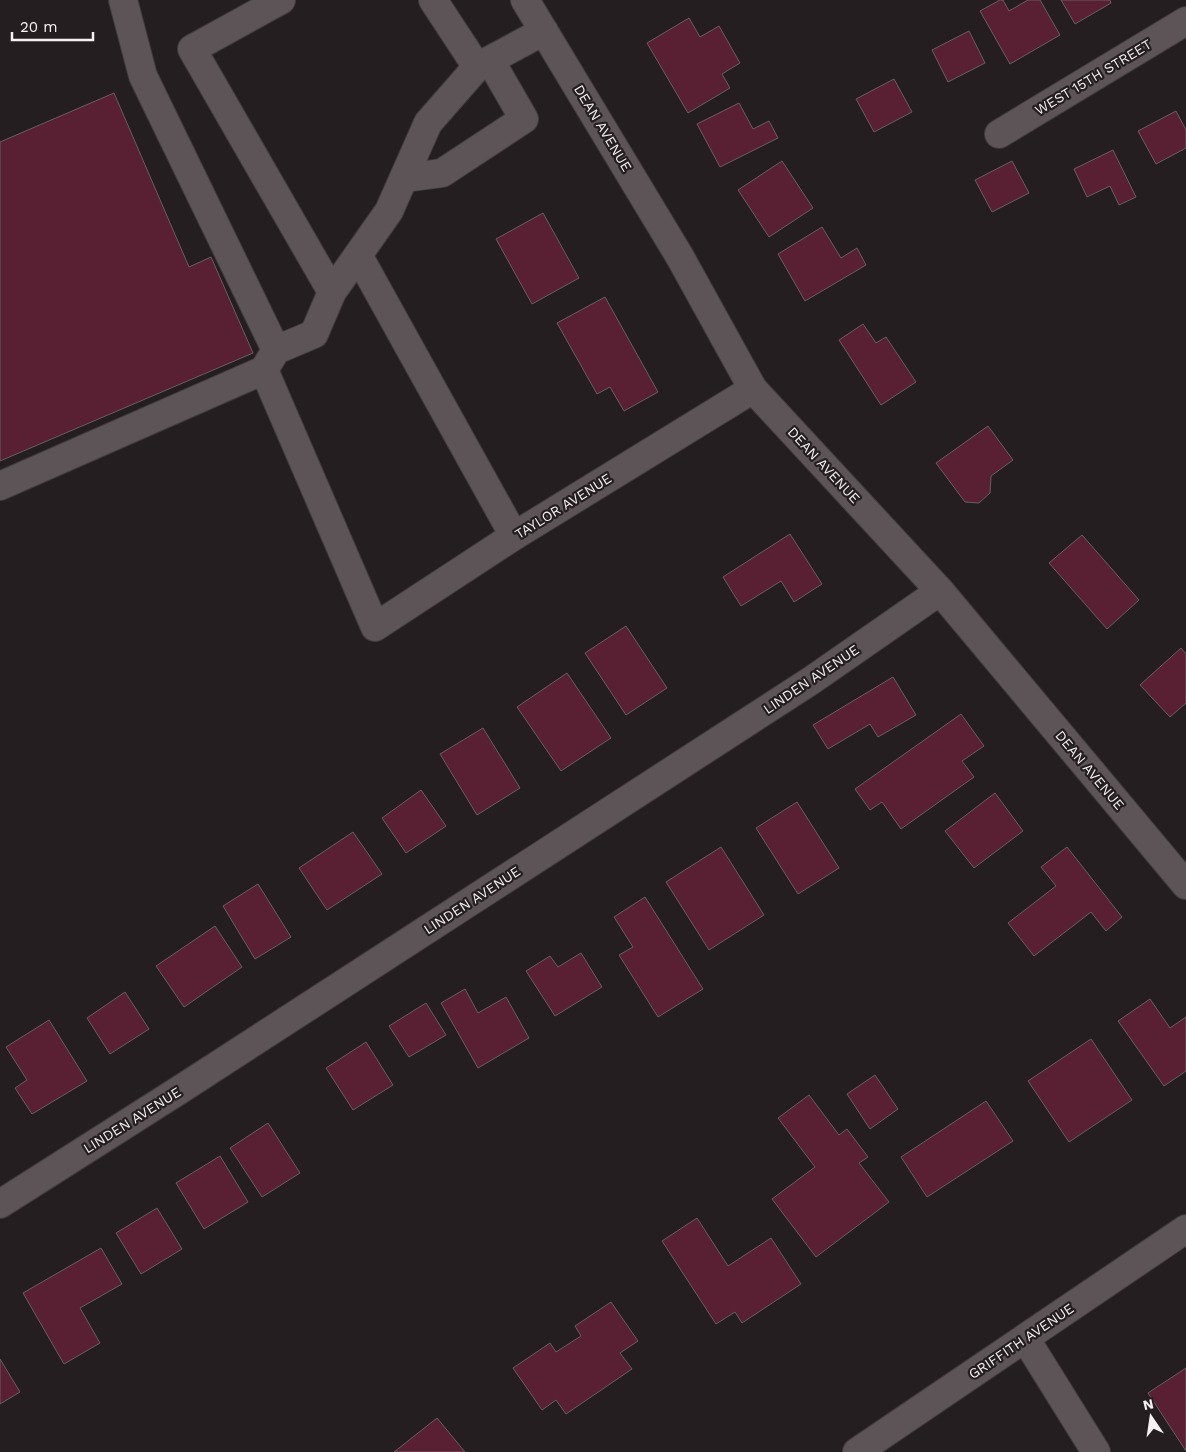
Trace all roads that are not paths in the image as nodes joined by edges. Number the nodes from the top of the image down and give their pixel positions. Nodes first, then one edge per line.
1 (123, 0) edge
2 (282, 0) edge
3 (433, 0) edge
4 (526, 0) edge
5 (1186, 21) edge
6 (544, 32) junction
7 (483, 63) junction
8 (999, 134) dead end
9 (404, 178) junction
10 (358, 256) junction
11 (332, 292) junction
12 (270, 360) junction
13 (753, 389) junction
14 (0, 486) edge
15 (514, 536) junction
16 (940, 592) junction
17 (1186, 885) edge
18 (0, 1204) edge
19 (1186, 1229) edge
20 (1026, 1338) junction
21 (856, 1452) edge
22 (1096, 1452) edge

1 - 12 street
2 - 11 street
3 - 7 street
4 - 6 street, DEAN AVENUE
5 - 8 street, WEST 15TH STREET
6 - 7 street
6 - 13 street, DEAN AVENUE
7 - 9 street
7 - 9 street
9 - 10 street
10 - 11 street
10 - 15 street
11 - 12 street
12 - 14 street
12 - 15 street, TAYLOR AVENUE
13 - 15 street, TAYLOR AVENUE
13 - 16 street, DEAN AVENUE
16 - 17 street, DEAN AVENUE
16 - 18 street, LINDEN AVENUE
19 - 20 street, GRIFFITH AVENUE
20 - 21 street, GRIFFITH AVENUE
20 - 22 street

